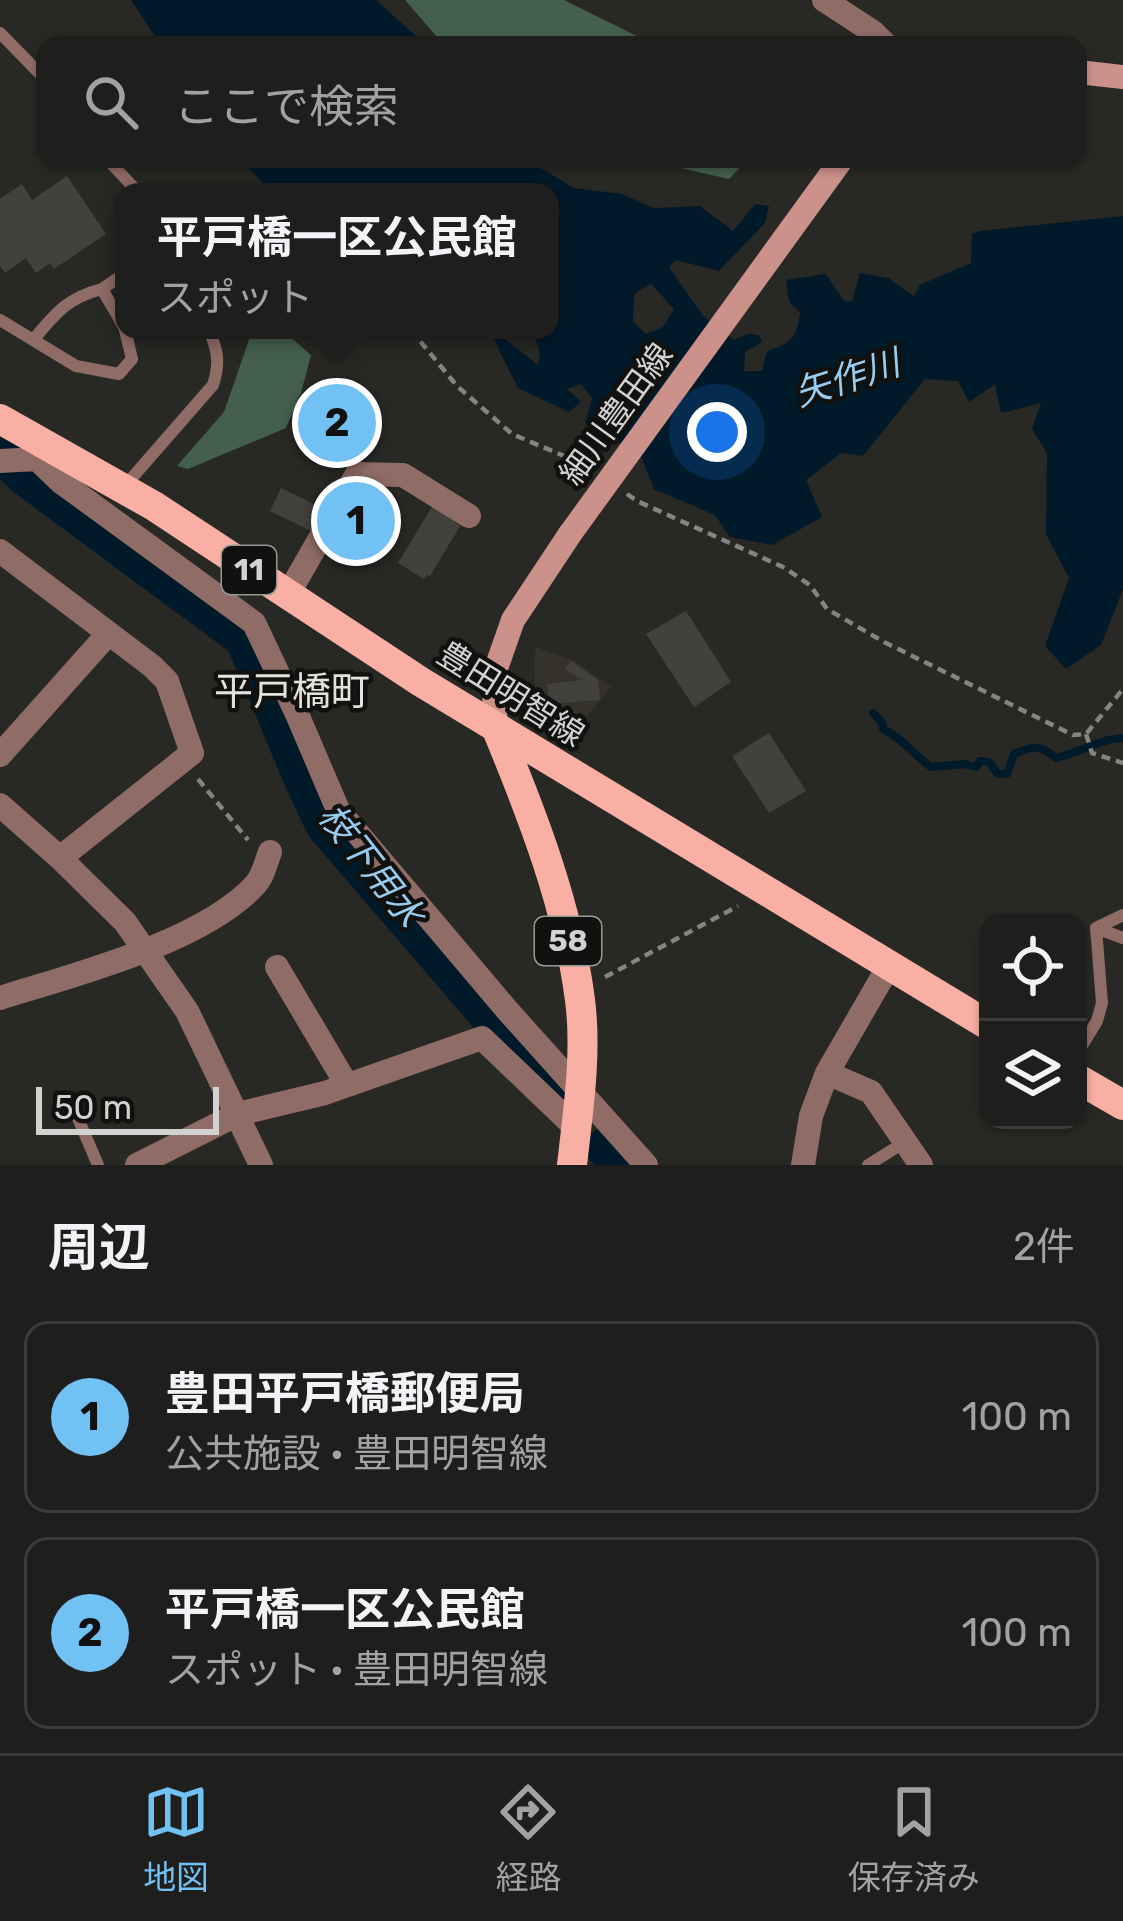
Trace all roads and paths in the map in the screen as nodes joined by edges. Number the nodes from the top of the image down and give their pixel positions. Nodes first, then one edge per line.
1 (824, 0) edge
2 (0, 33) edge
3 (877, 36) edge
4 (36, 70) edge
5 (1087, 73) edge
6 (1123, 77) edge
7 (835, 168) edge
8 (115, 280) edge
9 (102, 289) junction
10 (115, 312) edge
11 (0, 320) edge
12 (127, 339) edge
13 (213, 339) edge
14 (418, 339) edge
15 (33, 340) junction
16 (0, 419) edge
17 (37, 454) junction
18 (0, 461) edge
19 (602, 476) dead end
20 (123, 488) junction
21 (620, 488) dead end
22 (470, 516) dead end
23 (0, 551) edge
24 (287, 596) junction
25 (108, 634) junction
26 (1123, 689) edge
27 (496, 727) junction
28 (1086, 734) junction
29 (0, 754) edge
30 (184, 760) junction
31 (1123, 763) edge
32 (0, 805) edge
33 (269, 854) joint
34 (60, 858) junction
35 (757, 883) junction
36 (1123, 915) edge
37 (1096, 928) junction
38 (1123, 938) edge
39 (146, 950) junction
40 (890, 964) junction
41 (277, 968) dead end
42 (578, 989) junction
43 (0, 998) edge
44 (982, 1021) edge
45 (1087, 1037) edge
46 (826, 1073) junction
47 (1087, 1083) edge
48 (347, 1085) junction
49 (581, 1094) junction
50 (1121, 1100) edge
51 (74, 1109) dead end
52 (238, 1114) junction
53 (576, 1128) junction
54 (905, 1142) junction
55 (98, 1165) edge
56 (137, 1165) edge
57 (261, 1165) edge
58 (572, 1165) edge
59 (646, 1165) edge
60 (803, 1165) edge
61 (868, 1165) edge
62 (921, 1165) edge

1 - 3 street
2 - 4 lane
5 - 6 main road
7 - 27 main road, 細川豊田線, bridge
8 - 9 lane
9 - 10 lane
9 - 15 lane
11 - 15 lane
12 - 15 lane
13 - 20 lane
14 - 19 path
16 - 17 main road, 豊田明智線 / 11
17 - 18 street
17 - 20 main road, 豊田明智線 / 11
17 - 49 street
20 - 24 main road, 豊田明智線 / 11
21 - 28 path
22 - 24 street
23 - 25 street
24 - 27 main road, 豊田明智線 / 11
25 - 29 street
25 - 30 street
26 - 28 path
27 - 35 main road, 豊田明智線 / 11
27 - 42 main road, 58
28 - 31 path
30 - 33 path
30 - 34 street
32 - 34 street
33 - 39 street
34 - 39 street
35 - 40 main road, 豊田明智線 / 11
35 - 42 path
36 - 37 lane
37 - 38 lane
37 - 45 lane
39 - 43 street
39 - 52 street
40 - 44 main road, 豊田明智線 / 11
40 - 46 street
41 - 48 street
42 - 49 main road, 58
46 - 54 street
46 - 60 street
47 - 50 main road
48 - 52 street
48 - 53 street
49 - 53 main road, 58
49 - 59 street
51 - 55 lane
52 - 56 street
52 - 57 street
53 - 58 main road, 58
54 - 61 lane
54 - 62 street

